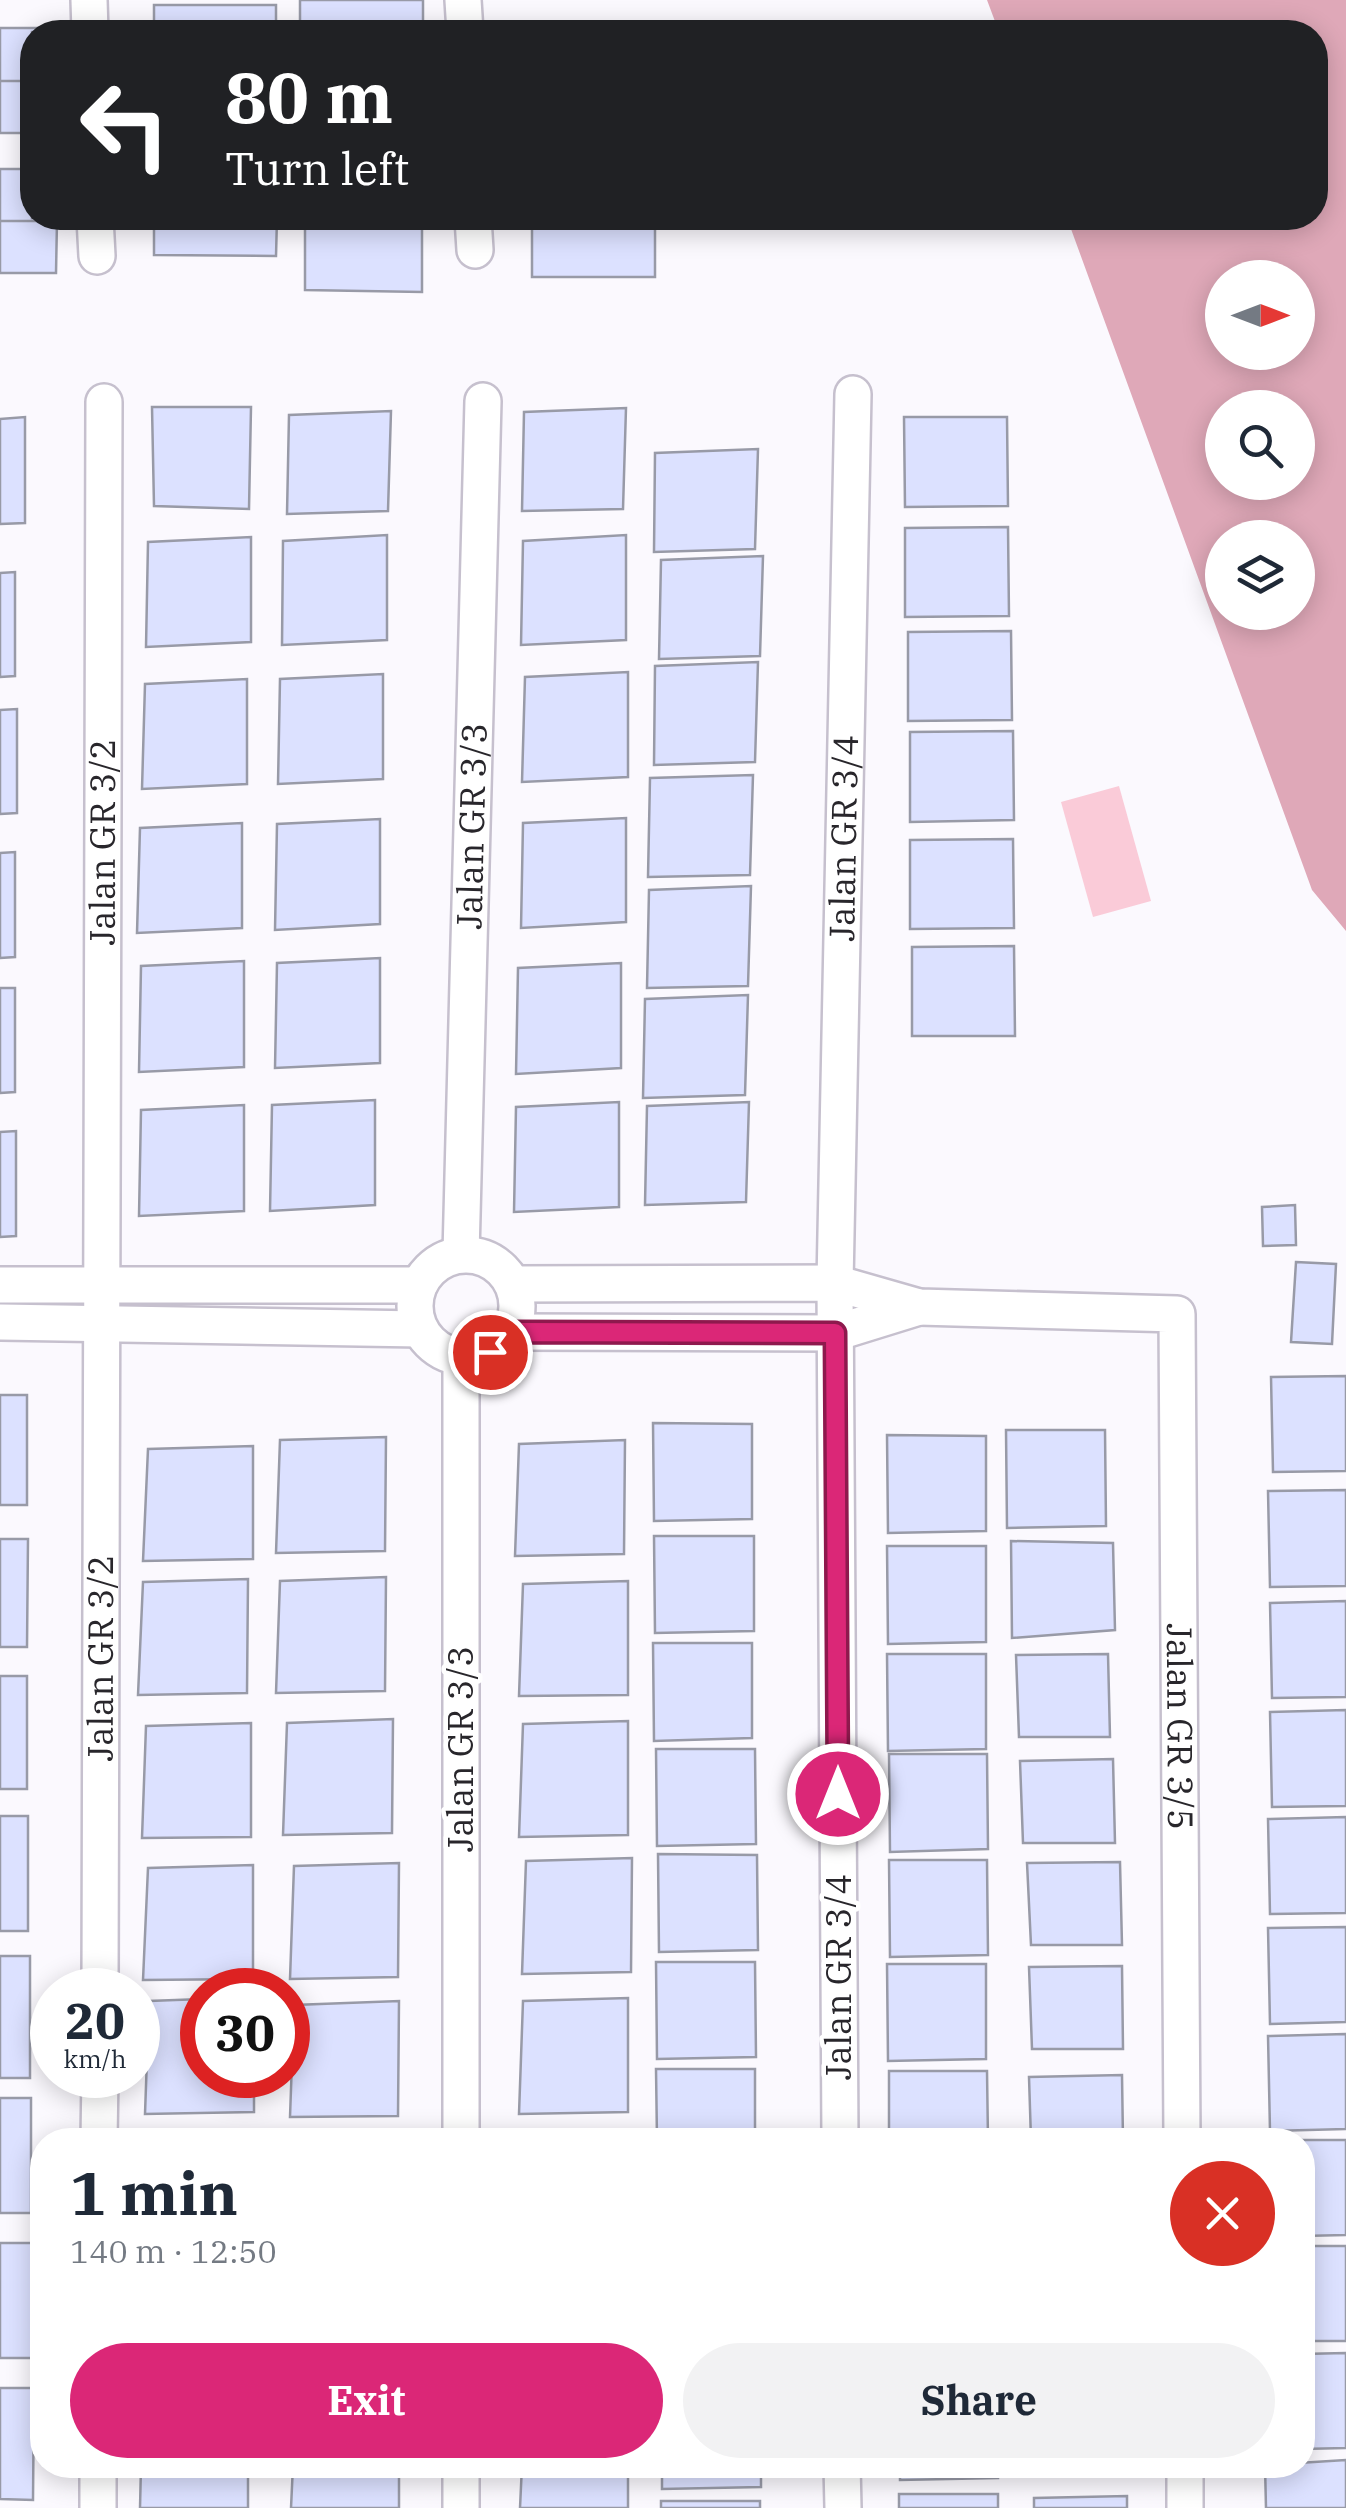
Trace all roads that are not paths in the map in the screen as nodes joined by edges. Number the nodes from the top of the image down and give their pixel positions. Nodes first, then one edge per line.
1 (96, 230) edge
2 (96, 256) dead end
3 (852, 394) dead end
4 (483, 401) dead end
5 (104, 402) dead end
6 (461, 1254) junction
7 (834, 1283) junction
8 (102, 1284) junction
9 (514, 1284) junction
10 (0, 1285) edge
11 (419, 1285) junction
12 (920, 1307) junction
13 (0, 1322) edge
14 (102, 1324) junction
15 (420, 1329) junction
16 (512, 1332) junction
17 (835, 1333) junction
18 (461, 1358) junction
19 (100, 1968) edge
20 (100, 2098) edge
21 (99, 2128) edge
22 (461, 2128) edge
23 (840, 2128) edge
24 (1182, 2128) edge
25 (98, 2478) edge
26 (461, 2478) edge
27 (842, 2478) edge
28 (1184, 2478) edge
29 (98, 2508) edge
30 (461, 2508) edge
31 (843, 2508) edge
32 (1185, 2508) edge

1 - 2 street
3 - 7 street, Jalan GR 3/4
4 - 6 street, Jalan GR 3/3
5 - 8 street, Jalan GR 3/2
6 - 9 street
6 - 11 street
7 - 9 street
7 - 12 street
7 - 17 street, Jalan GR 3/4
8 - 10 street
8 - 11 street
8 - 14 street, Jalan GR 3/2
9 - 16 street
11 - 15 street
12 - 17 street
12 - 24 street, Jalan GR 3/5
13 - 14 street
14 - 15 street
14 - 19 street, Jalan GR 3/2
15 - 18 street
16 - 17 street
16 - 18 street
17 - 23 street, Jalan GR 3/4
18 - 22 street, Jalan GR 3/3
20 - 21 street
25 - 29 street
26 - 30 street
27 - 31 street
28 - 32 street

